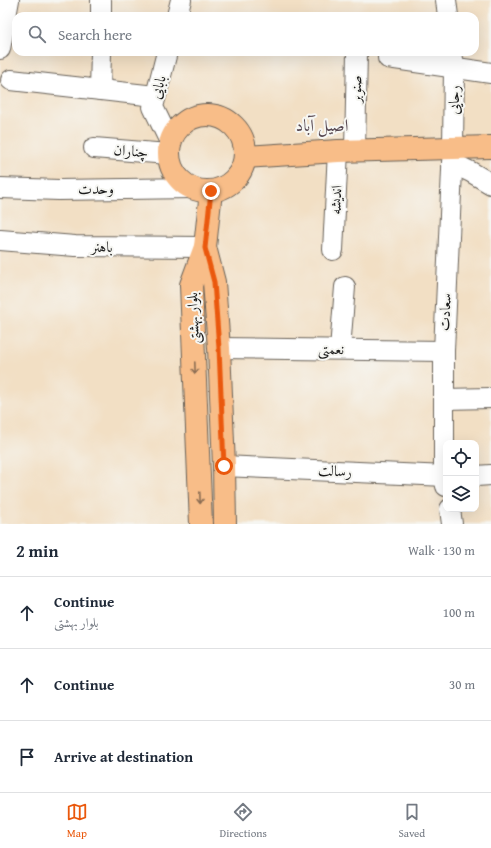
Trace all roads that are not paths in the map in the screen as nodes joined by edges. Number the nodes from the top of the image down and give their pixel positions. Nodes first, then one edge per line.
1 (9, 0) edge
2 (102, 0) edge
3 (181, 0) edge
4 (446, 0) edge
5 (101, 12) edge
6 (178, 12) edge
7 (448, 12) edge
8 (0, 49) edge
9 (101, 56) edge
10 (166, 56) edge
11 (357, 56) edge
12 (388, 58) dead end
13 (453, 60) edge
14 (491, 73) edge
15 (12, 80) dead end
16 (100, 90) junction
17 (155, 96) junction
18 (491, 147) edge
19 (94, 148) dead end
20 (169, 148) junction
21 (347, 150) junction
22 (453, 155) junction
23 (245, 157) junction
24 (491, 184) edge
25 (0, 188) edge
26 (201, 190) junction
27 (0, 240) edge
28 (205, 248) junction
29 (334, 250) dead end
30 (345, 287) dead end
31 (219, 348) junction
32 (340, 349) junction
33 (444, 351) junction
34 (491, 398) edge
35 (444, 399) junction
36 (224, 466) junction
37 (491, 475) edge
38 (445, 476) edge
39 (479, 476) edge
40 (443, 480) edge
41 (450, 512) edge
42 (201, 524) edge
43 (225, 524) edge
44 (452, 524) edge

1 - 8 street
2 - 5 street
3 - 6 street
4 - 7 street
9 - 16 street
10 - 17 street, بابایی
11 - 21 street, صنوبر
12 - 13 street
13 - 14 street
13 - 22 street, رجایی
15 - 16 street
16 - 17 street
17 - 20 street, بابایی
18 - 22 main road
19 - 20 street, چناران
20 - 23 main road
20 - 26 main road
21 - 22 main road
21 - 23 main road
21 - 29 street, اندیشه
22 - 24 street
22 - 33 street, سعادت
23 - 26 main road
25 - 26 street, وحدت
26 - 28 main road
27 - 28 street, باهنر
28 - 31 main road, بلوار بهشتی
28 -> 42 main road, بلوار بهشتی
30 - 32 street
31 - 32 street, نعمتی
31 - 36 main road, بلوار بهشتی
32 - 33 street, نعمتی
33 - 35 street, سعادت
34 - 35 street
35 - 38 street, سعادت
36 - 40 street, رسالت
36 - 43 main road, بلوار بهشتی
37 - 39 street
41 - 44 street

